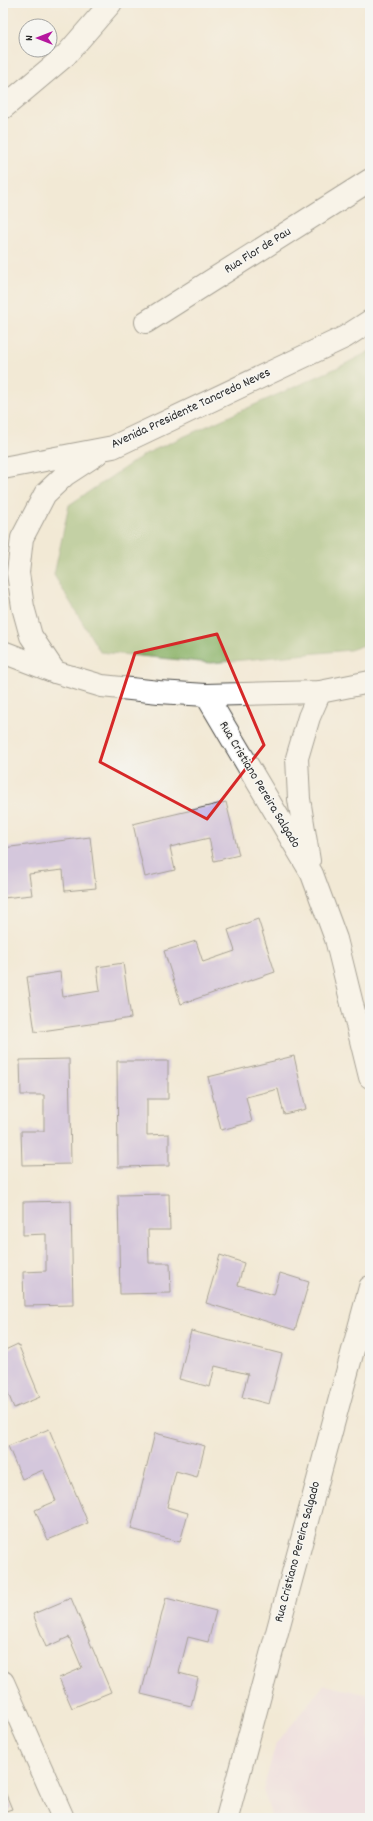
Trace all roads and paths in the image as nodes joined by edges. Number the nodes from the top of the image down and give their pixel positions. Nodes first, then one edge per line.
1 (112, 3) edge
2 (3, 108) edge
3 (370, 180) edge
4 (370, 321) edge
5 (146, 322) dead end
6 (113, 447) junction
7 (3, 468) edge
8 (3, 652) edge
9 (55, 672) junction
10 (370, 682) edge
11 (320, 692) junction
12 (206, 695) junction
13 (312, 874) junction
14 (370, 1077) edge
15 (370, 1287) edge
16 (3, 1682) edge
17 (63, 1818) edge
18 (227, 1818) edge

1 - 2 street
3 - 5 street, Rua Flor de Pau
4 - 6 street, Avenida Presidente Tancredo Neves
6 - 7 street, Avenida Presidente Tancredo Neves
6 - 9 street
8 - 9 street
9 - 12 street
10 - 11 street
11 - 12 street
11 - 13 street, Rua Cristiano Pereira Salgado
12 - 13 street, Rua Cristiano Pereira Salgado
13 - 14 street, Rua Cristiano Pereira Salgado
15 - 18 street, Rua Cristiano Pereira Salgado
16 - 17 street

